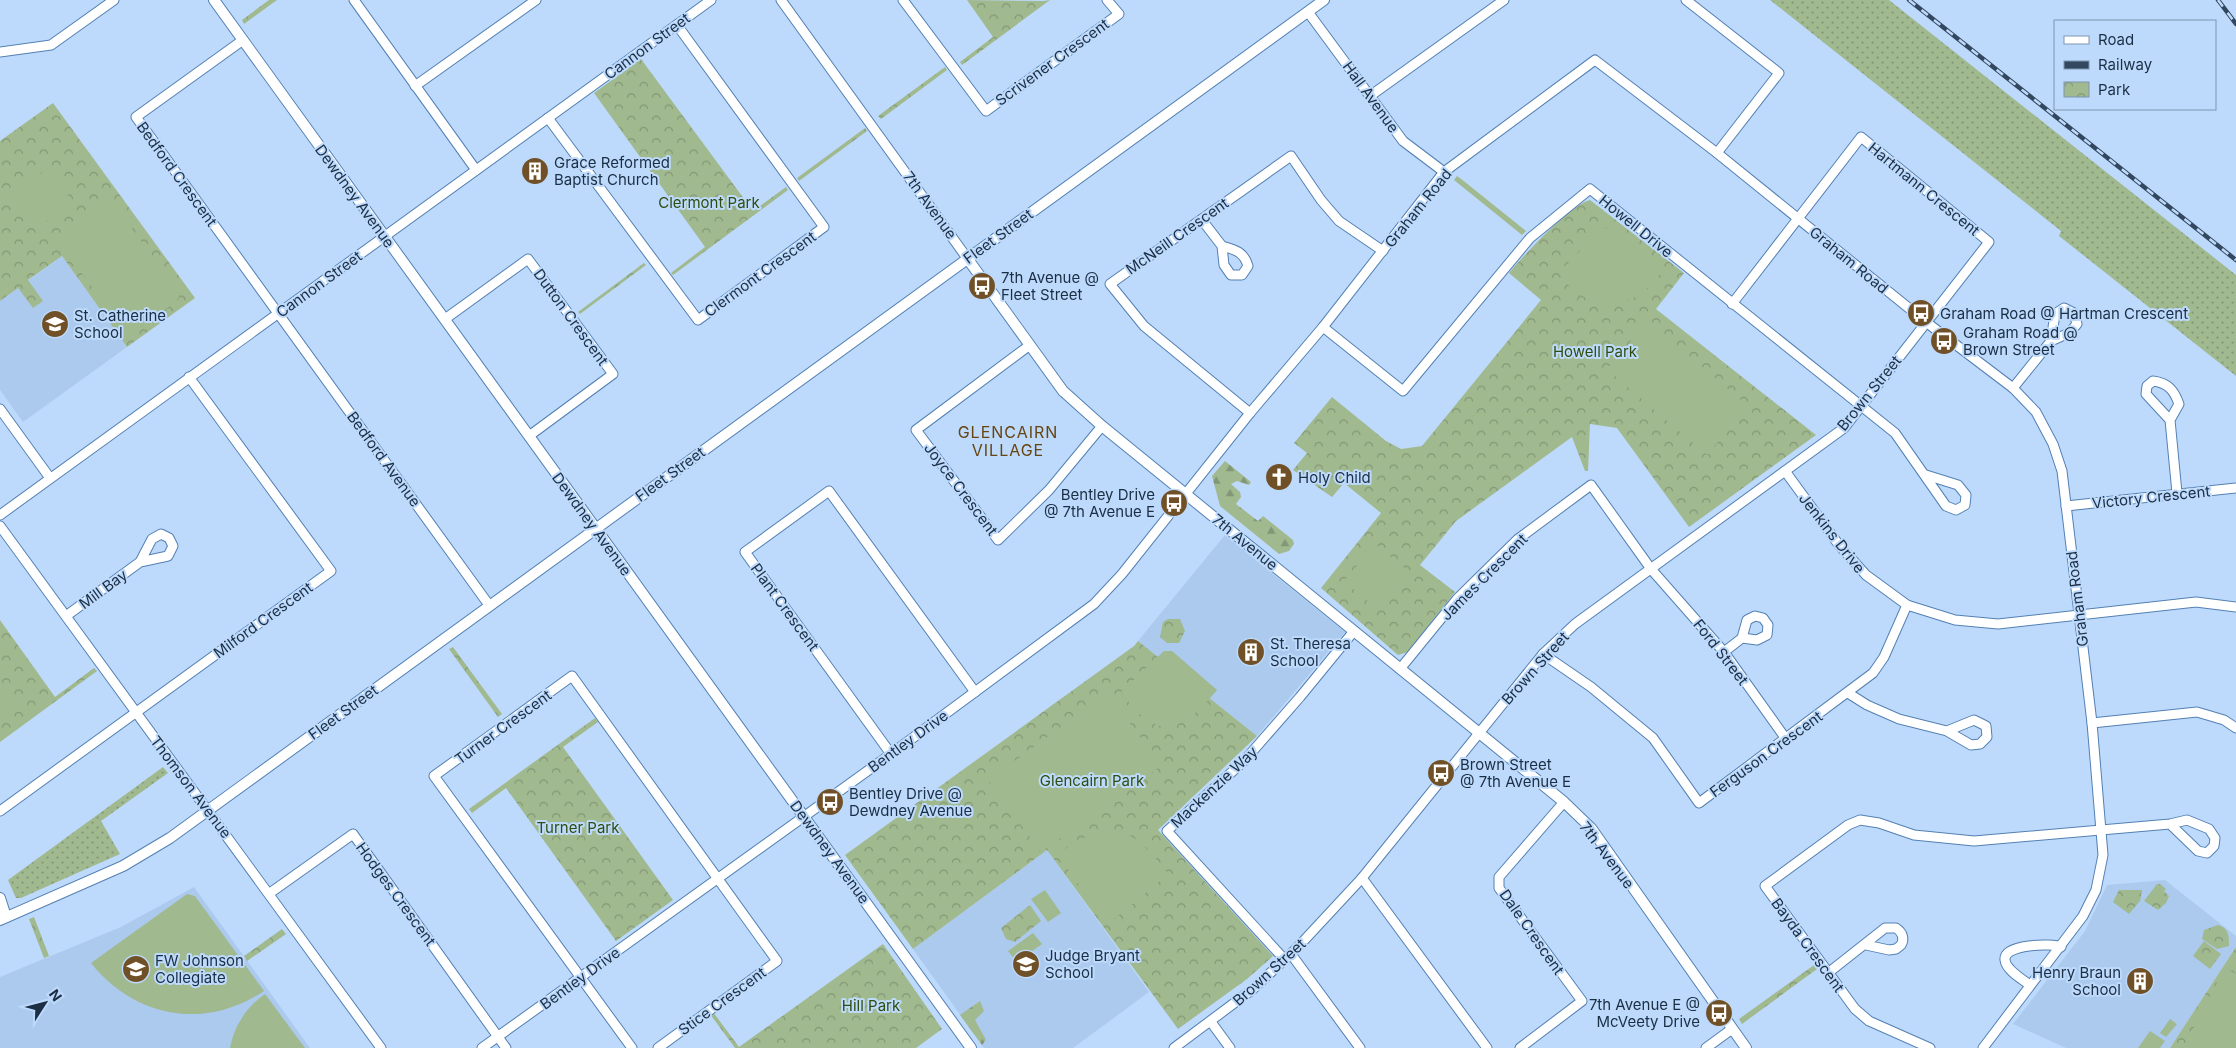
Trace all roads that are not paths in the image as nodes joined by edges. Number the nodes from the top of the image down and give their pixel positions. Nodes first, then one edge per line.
1 (114, 0) edge
2 (214, 0) edge
3 (536, 0) edge
4 (711, 0) edge
5 (782, 0) edge
6 (903, 0) edge
7 (1107, 0) edge
8 (1324, 0) edge
9 (1504, 0) edge
10 (1686, 0) edge
11 (358, 2) edge
12 (1308, 12) junction
13 (677, 25) junction
14 (243, 40) junction
15 (0, 52) edge
16 (415, 86) junction
17 (1370, 96) junction
18 (548, 118) junction
19 (1717, 153) junction
20 (476, 170) junction
21 (1444, 172) junction
22 (1202, 220) junction
23 (1798, 220) junction
24 (384, 236) junction
25 (1222, 246) dead end
26 (1383, 252) junction
27 (967, 258) junction
28 (1732, 304) junction
29 (278, 313) junction
30 (445, 320) junction
31 (1926, 322) junction
32 (1323, 327) junction
33 (2051, 341) dead end
34 (1030, 345) junction
35 (189, 377) junction
36 (2013, 388) junction
37 (1861, 405) junction
38 (0, 410) edge
39 (1250, 413) junction
40 (2170, 420) dead end
41 (1102, 426) junction
42 (529, 436) junction
43 (1785, 471) junction
44 (1926, 475) junction
45 (50, 478) junction
46 (2236, 488) edge
47 (2177, 493) junction
48 (1186, 494) junction
49 (2066, 506) junction
50 (0, 515) edge
51 (0, 526) edge
52 (596, 529) junction
53 (140, 562) dead end
54 (1651, 569) junction
55 (489, 605) junction
56 (1907, 605) junction
57 (2236, 607) edge
58 (2079, 614) junction
59 (66, 616) junction
60 (1354, 631) junction
61 (1742, 638) dead end
62 (1724, 652) junction
63 (1543, 654) junction
64 (1400, 669) junction
65 (975, 692) junction
66 (1848, 694) junction
67 (135, 712) junction
68 (2092, 722) junction
69 (2236, 728) edge
70 (1947, 731) dead end
71 (1479, 733) junction
72 (1786, 739) junction
73 (891, 754) junction
74 (1564, 802) junction
75 (208, 810) junction
76 (0, 811) edge
77 (804, 816) junction
78 (2170, 824) junction
79 (2102, 830) junction
80 (717, 878) junction
81 (1362, 878) junction
82 (270, 893) junction
83 (0, 898) edge
84 (3, 918) edge
85 (1866, 945) dead end
86 (2061, 946) junction
87 (1288, 957) junction
88 (1828, 973) junction
89 (580, 978) junction
90 (2030, 985) junction
91 (1211, 1022) junction
92 (1732, 1028) junction
93 (498, 1036) junction
94 (381, 1048) edge
95 (482, 1048) edge
96 (506, 1048) edge
97 (632, 1048) edge
98 (658, 1048) edge
99 (971, 1048) edge
100 (1174, 1048) edge
101 (1230, 1048) edge
102 (1360, 1048) edge
103 (1488, 1048) edge
104 (1520, 1048) edge
105 (1706, 1048) edge
106 (1746, 1048) edge
107 (1930, 1048) edge
108 (1983, 1048) edge

1 - 15 street
2 - 14 street, Dewdney Avenue
3 - 16 street
4 - 13 street, Cannon Street
5 - 27 street, 7th Avenue
6 - 7 street, Scrivener Crescent
8 - 12 street, Fleet Street
9 - 17 street
10 - 19 street
11 - 16 street
12 - 17 street, Hall Avenue
12 - 27 street, Fleet Street
13 - 18 street, Cannon Street
13 - 18 street, Clermont Crescent
14 - 24 street, Dewdney Avenue
14 - 29 street, Bedford Crescent
16 - 20 street
17 - 21 street, Hall Avenue
18 - 20 street, Cannon Street
19 - 21 street, Graham Road
19 - 23 street, Graham Road
20 - 24 street, Cannon Street
21 - 26 street, Graham Road
22 - 25 street
22 - 26 street, McNeill Crescent
22 - 39 street, McNeill Crescent
23 - 28 street
23 - 31 street, Graham Road
23 - 31 street, Hartmann Crescent
24 - 29 street, Cannon Street
24 - 30 street, Dewdney Avenue
26 - 32 street, Graham Road
27 - 34 street, 7th Avenue
27 - 52 street, Fleet Street
28 - 32 street, Howell Drive
28 - 37 street, Howell Drive
29 - 35 street, Cannon Street
29 - 55 street, Bedford Avenue
30 - 42 street, Dewdney Avenue
30 - 42 street, Dutton Crescent
31 - 36 street, Graham Road
31 - 37 street, Brown Street
32 - 39 street, Graham Road
33 - 36 street
34 - 41 street, 7th Avenue
34 - 41 street, Joyce Crescent
35 - 45 street, Cannon Street
35 - 67 street, Milford Crescent
36 - 49 street, Graham Road
37 - 43 street, Brown Street
37 - 44 street, Howell Drive
38 - 45 street
39 - 48 street, Graham Road
40 - 47 street
41 - 48 street, 7th Avenue
42 - 52 street, Dewdney Avenue
43 - 54 street, Brown Street
43 - 56 street, Jenkins Drive
44 - 44 street, Howell Drive
45 - 50 street, Cannon Street
46 - 47 street, Victory Crescent
47 - 49 street, Victory Crescent
48 - 60 street, 7th Avenue
48 - 65 street, Bentley Drive
49 - 58 street, Graham Road
51 - 59 street, Thomson Avenue
52 - 55 street, Fleet Street
52 - 77 street, Dewdney Avenue
53 - 59 street, Mill Bay
54 - 62 street, Ford Street
54 - 63 street, Brown Street
54 - 64 street, James Crescent
55 - 75 street, Fleet Street
56 - 58 street, Jenkins Drive
56 - 66 street, Ferguson Crescent
57 - 58 street, Jenkins Drive
58 - 68 street, Graham Road
59 - 67 street, Thomson Avenue
60 - 64 street, 7th Avenue
60 - 87 street, Mackenzie Way
61 - 62 street
62 - 72 street, Ford Street
63 - 71 street, Brown Street
63 - 72 street, Ferguson Crescent
64 - 71 street, 7th Avenue
65 - 73 street, Bentley Drive
65 - 73 street, Plant Crescent
66 - 70 street
66 - 72 street, Ferguson Crescent
67 - 75 street, Thomson Avenue
67 - 76 street, Milford Crescent
68 - 69 street
68 - 79 street, Graham Road
71 - 74 street, 7th Avenue
71 - 81 street, Brown Street
73 - 77 street, Bentley Drive
74 - 92 street, 7th Avenue
74 - 104 street, Dale Crescent
75 - 82 street, Thomson Avenue
75 - 84 street, Fleet Street
77 - 80 street, Bentley Drive
77 - 99 street, Dewdney Avenue
78 - 78 street
78 - 79 street
79 - 86 street, Graham Road
79 - 88 street, Bayda Crescent
80 - 89 street, Bentley Drive
80 - 89 street, Turner Crescent
80 - 98 street, Stice Crescent
81 - 87 street, Brown Street
81 - 103 street
82 - 93 street, Hodges Crescent
82 - 94 street, Thomson Avenue
83 - 84 street
85 - 88 street
86 - 90 street, Graham Road
86 - 90 street
87 - 91 street, Brown Street
87 - 102 street
88 - 107 street, Bayda Crescent
89 - 93 street, Bentley Drive
89 - 97 street
90 - 108 street, Graham Road
91 - 100 street, Brown Street
91 - 101 street
92 - 105 street
92 - 106 street, 7th Avenue
93 - 95 street, Bentley Drive
93 - 96 street

